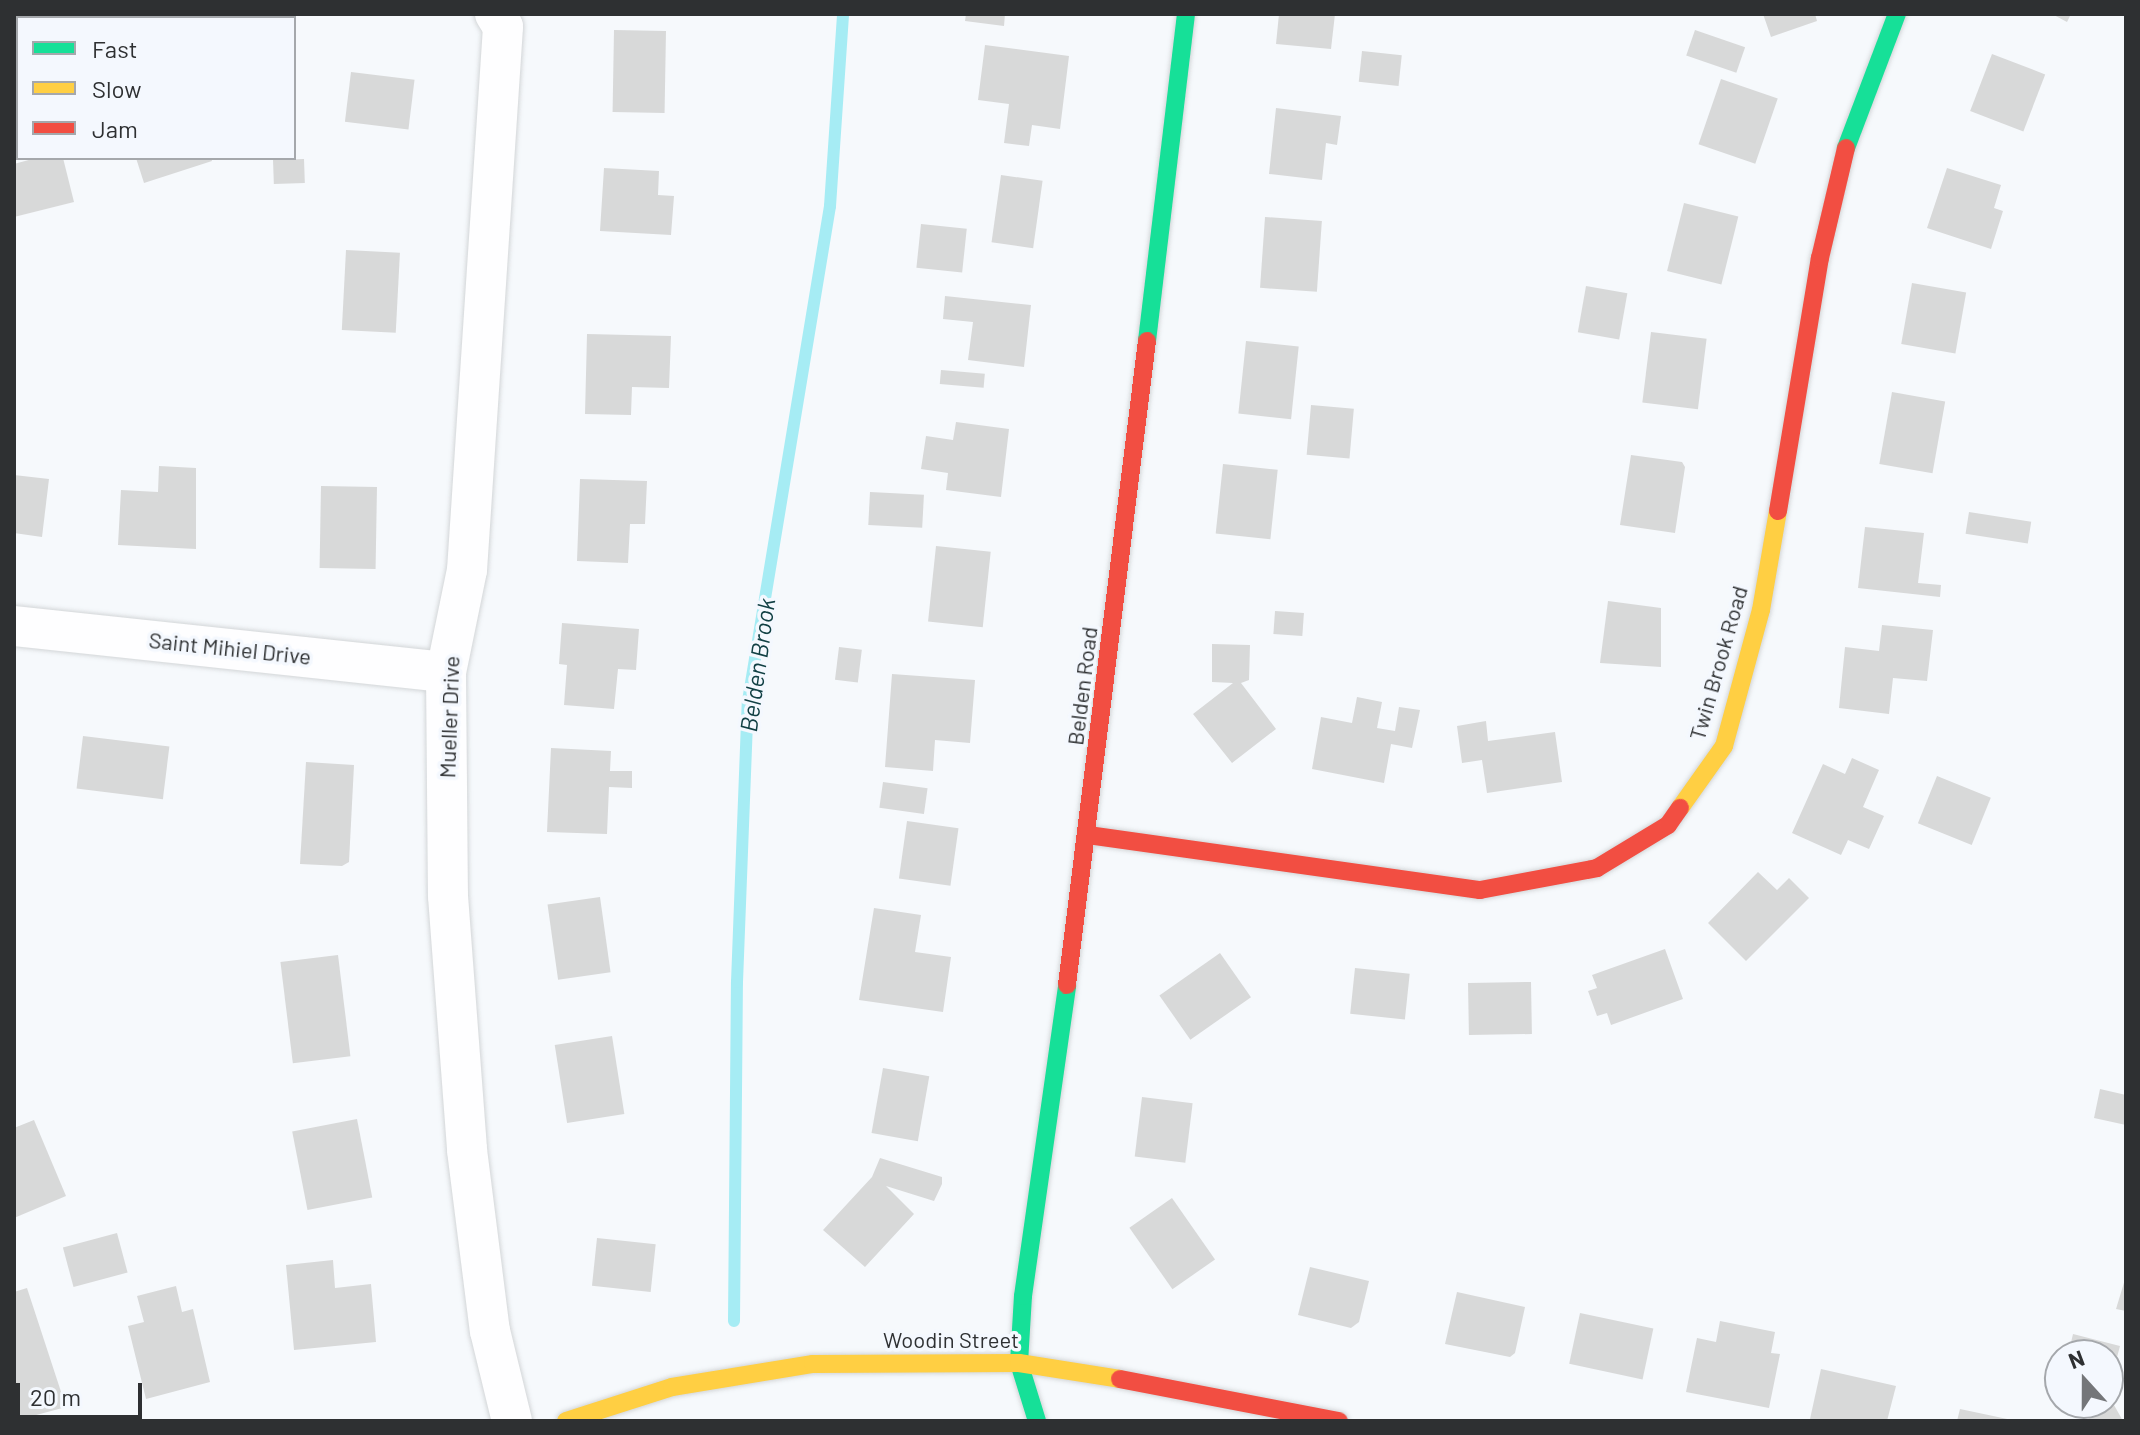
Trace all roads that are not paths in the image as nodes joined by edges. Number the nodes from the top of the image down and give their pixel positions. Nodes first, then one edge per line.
1 (495, 14) edge
2 (1186, 14) edge
3 (1897, 14) edge
4 (14, 626) edge
5 (446, 672) junction
6 (1088, 835) junction
7 (1019, 1363) junction
8 (512, 1421) edge
9 (566, 1421) edge
10 (1037, 1421) edge
11 (1339, 1421) edge

1 - 5 street, Mueller Drive
2 - 6 street, Belden Road
3 - 6 street, Twin Brook Road
4 - 5 street, Saint Mihiel Drive
5 - 8 street, Mueller Drive
6 - 7 street, Belden Road
7 - 9 street, Woodin Street
7 - 10 street
7 - 11 street, Woodin Street

